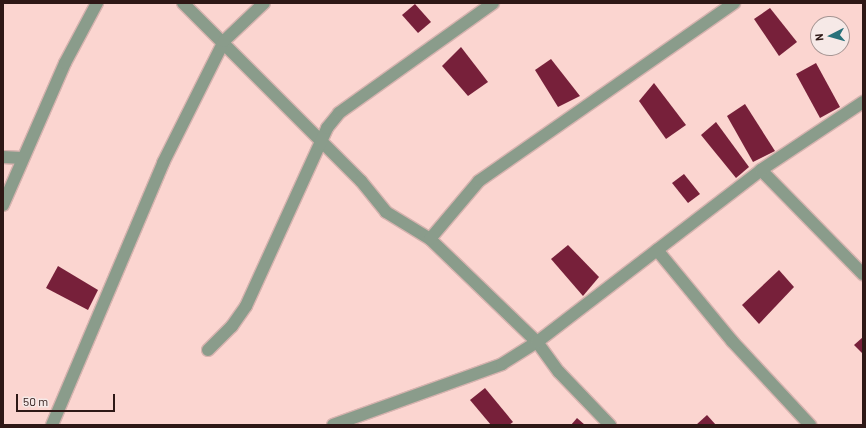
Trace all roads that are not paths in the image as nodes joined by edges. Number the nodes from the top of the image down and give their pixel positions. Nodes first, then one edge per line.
1 (97, 3) edge
2 (183, 3) edge
3 (264, 3) edge
4 (493, 3) edge
5 (734, 3) edge
6 (224, 41) junction
7 (863, 102) edge
8 (321, 142) junction
9 (3, 157) edge
10 (22, 158) junction
11 (761, 170) junction
12 (3, 205) edge
13 (430, 239) junction
14 (657, 250) junction
15 (863, 274) edge
16 (537, 342) junction
17 (208, 350) dead end
18 (52, 425) edge
19 (333, 425) edge
20 (610, 425) edge
21 (810, 425) edge

1 - 10 street
2 - 6 street
3 - 6 street
4 - 8 street
5 - 13 street
6 - 8 street
6 - 18 street
7 - 11 street
8 - 13 street
8 - 17 street
9 - 10 street
10 - 12 street
11 - 14 street
11 - 15 street
13 - 16 street
14 - 16 street
14 - 21 street
16 - 19 street
16 - 20 street

